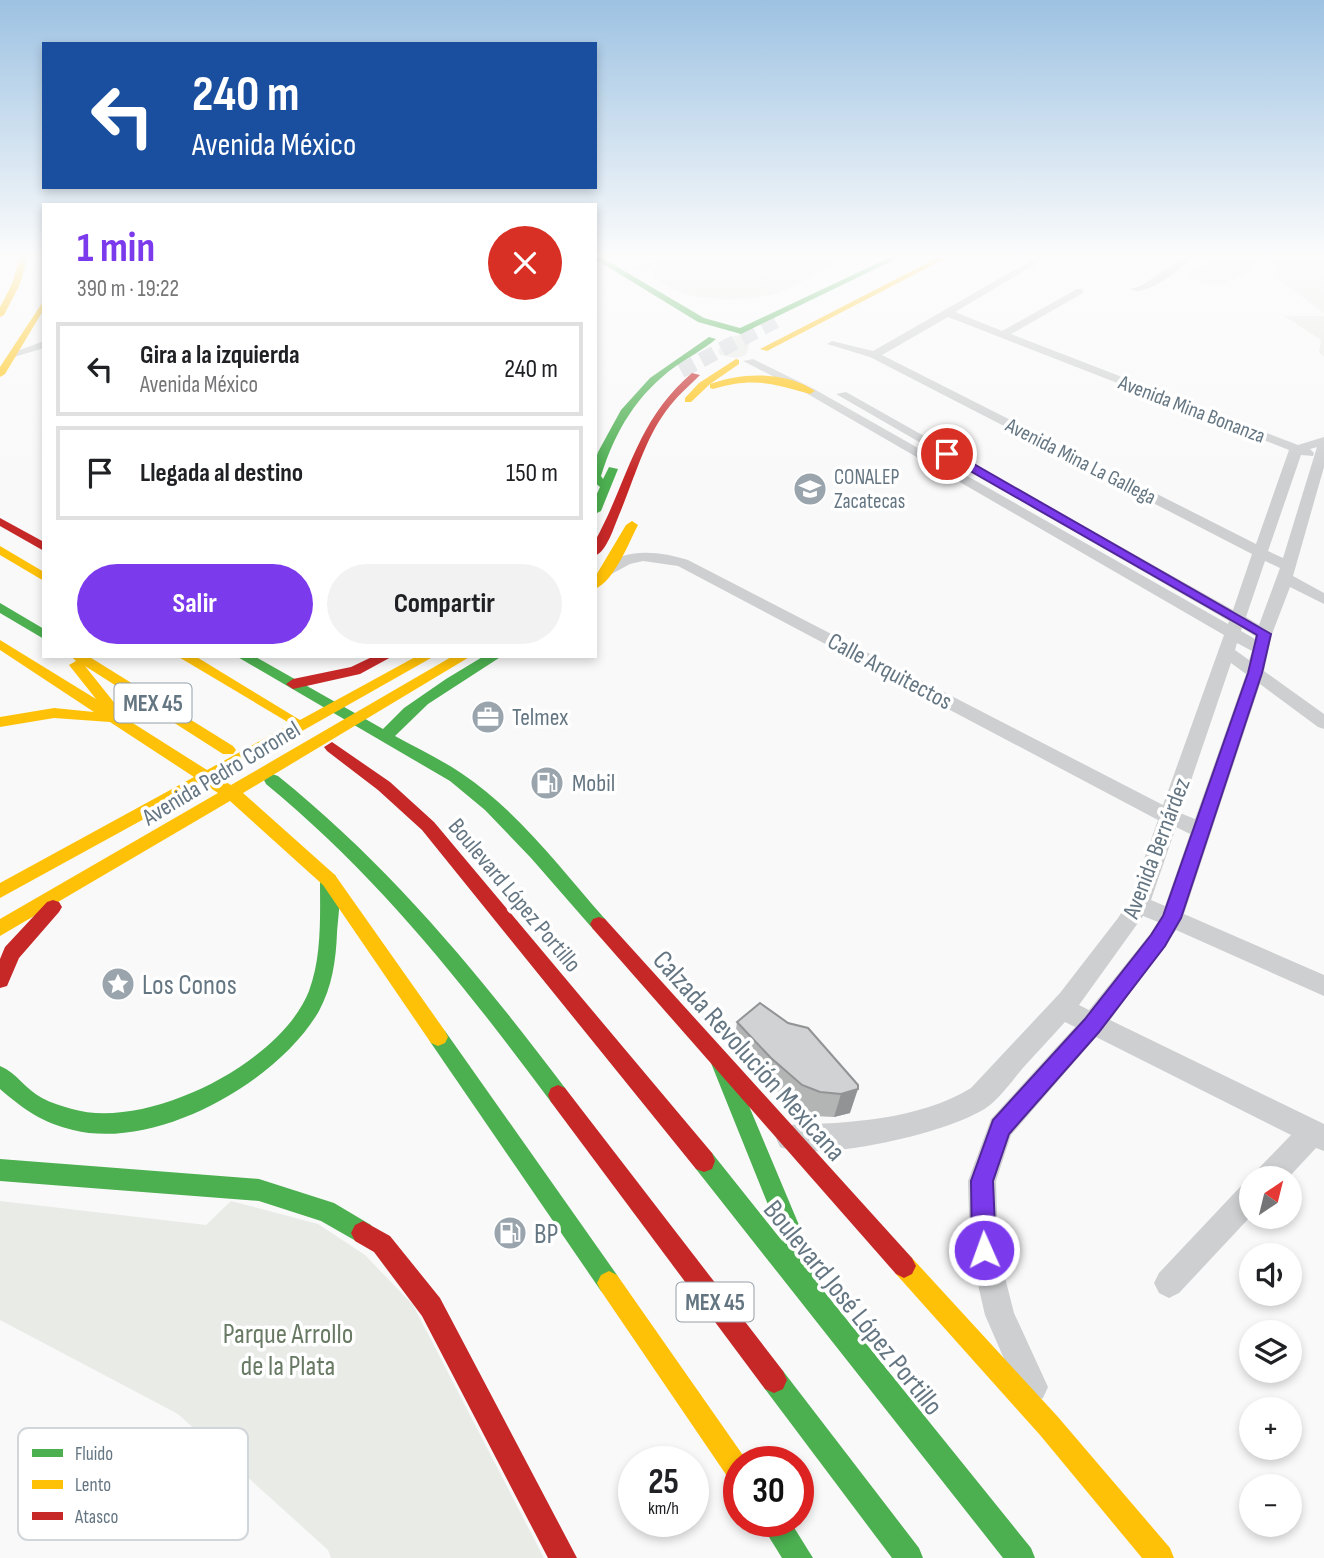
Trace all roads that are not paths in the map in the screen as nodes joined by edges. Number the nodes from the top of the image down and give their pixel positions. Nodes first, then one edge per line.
1 (31, 329) edge
2 (696, 329) edge
3 (732, 329) edge
4 (750, 329) edge
5 (777, 329) edge
6 (917, 329) edge
7 (986, 329) edge
8 (1013, 329) edge
9 (741, 331) junction
10 (1002, 335) junction
11 (712, 338) junction
12 (832, 344) dead end
13 (42, 345) edge
14 (764, 350) junction
15 (14, 354) junction
16 (874, 355) junction
17 (742, 361) junction
18 (658, 372) junction
19 (0, 374) edge
20 (693, 377) junction
21 (810, 391) junction
22 (689, 399) junction
23 (668, 431) dead end
24 (1323, 448) edge
25 (1296, 449) junction
26 (654, 460) dead end
27 (598, 492) edge
28 (626, 495) junction
29 (639, 510) dead end
30 (0, 522) edge
31 (42, 546) edge
32 (597, 549) edge
33 (0, 550) edge
34 (1262, 553) junction
35 (1287, 572) junction
36 (42, 576) edge
37 (601, 579) edge
38 (1324, 599) edge
39 (0, 607) edge
40 (42, 634) edge
41 (1232, 634) junction
42 (1262, 641) junction
43 (0, 644) edge
44 (71, 658) edge
45 (81, 658) edge
46 (187, 658) edge
47 (247, 658) edge
48 (382, 658) edge
49 (424, 658) edge
50 (461, 658) edge
51 (492, 658) edge
52 (355, 671) junction
53 (1255, 673) junction
54 (293, 684) junction
55 (407, 709) junction
56 (121, 720) junction
57 (293, 720) dead end
58 (0, 722) edge
59 (1324, 723) edge
60 (387, 736) junction
61 (332, 747) dead end
62 (228, 750) dead end
63 (272, 780) dead end
64 (1170, 817) junction
65 (1202, 830) junction
66 (94, 838) junction
67 (105, 869) junction
68 (0, 874) edge
69 (329, 880) junction
70 (0, 891) edge
71 (1139, 904) junction
72 (1172, 918) junction
73 (0, 928) edge
74 (0, 980) edge
75 (1324, 986) edge
76 (1063, 1009) junction
77 (1092, 1025) junction
78 (721, 1063) junction
79 (0, 1076) edge
80 (646, 1089) joint
81 (1318, 1135) edge
82 (788, 1138) junction
83 (1283, 1166) edge
84 (0, 1170) edge
85 (1239, 1209) edge
86 (1169, 1283) dead end
87 (822, 1309) junction
88 (1049, 1426) junction
89 (723, 1448) edge
90 (785, 1537) edge
91 (563, 1558) edge
92 (799, 1558) edge
93 (909, 1558) edge
94 (1021, 1558) edge
95 (1160, 1558) edge

1 - 15 main road
2 - 11 main road
3 - 9 main road
4 - 9 main road
5 - 14 main road
6 - 16 street
7 - 10 street, Avenida Mina Bonanza
8 - 10 street
9 - 11 main road
9 - 14 main road
10 - 25 street, Avenida Mina Bonanza
11 - 17 main road
11 - 18 main road
12 - 16 street, Avenida Mina La Gallega
13 - 15 street
14 - 17 main road
14 - 41 street
15 - 19 main road
16 - 34 street, Avenida Mina La Gallega
17 - 20 main road
17 - 21 street
18 - 20 main road
18 - 27 main road
20 - 22 main road
20 - 27 main road
20 - 28 main road
21 - 22 main road
21 - 41 street
22 - 23 main road
24 - 25 street
24 - 35 street, Avenida Bernárdez
25 - 34 street, Avenida Bernárdez
26 - 28 main road
28 - 32 main road
29 - 37 main road
30 - 31 main road
33 - 36 main road
34 - 35 street, Avenida Mina La Gallega
34 - 41 street, Avenida Bernárdez
35 - 38 street, Avenida Mina La Gallega
35 - 42 street, Avenida Bernárdez
37 - 64 street, Calle Arquitectos
39 - 40 main road
41 - 42 street
41 - 53 street
41 - 64 street, Avenida Bernárdez
42 - 53 street, Avenida Bernárdez
43 - 56 main road
44 - 56 main road
45 - 62 main road, MEX 45
46 - 57 main road, MEX 45
47 - 54 main road, Calzada Revolución Mexicana
48 - 52 main road
49 - 66 main road, Avenida Pedro Coronel
50 - 67 main road, Avenida Pedro Coronel
51 - 55 main road
52 - 54 main road
52 - 55 main road
53 - 59 street
53 - 65 street, Avenida Bernárdez
54 - 60 main road, Calzada Revolución Mexicana
55 - 60 main road
56 - 58 main road
56 - 69 main road
60 - 78 main road, Calzada Revolución Mexicana
61 - 80 main road, Boulevard López Portillo
63 - 93 main road, MEX 45
64 - 65 street, Calle Arquitectos
64 - 71 street, Avenida Bernárdez
65 - 72 street, Avenida Bernárdez
66 - 68 main road
66 - 70 main road, Avenida Pedro Coronel
67 - 73 main road, Avenida Pedro Coronel
67 - 74 main road
69 - 79 main road
69 - 89 main road
71 - 72 street
71 - 76 street, Avenida Bernárdez
72 - 75 street
72 - 77 street, Avenida Bernárdez
76 - 77 street
76 - 82 street, Avenida Bernárdez
77 - 81 street
77 - 88 street, Avenida Bernárdez
78 - 82 main road, Calzada Revolución Mexicana
78 - 87 main road
80 - 87 main road, Boulevard José López Portillo
81 - 83 street
82 - 88 main road, Calzada Revolución Mexicana
84 - 91 main road
85 - 86 street
87 - 94 main road, Boulevard José López Portillo
88 - 95 main road, Calzada Revolución Mexicana
90 - 92 main road

